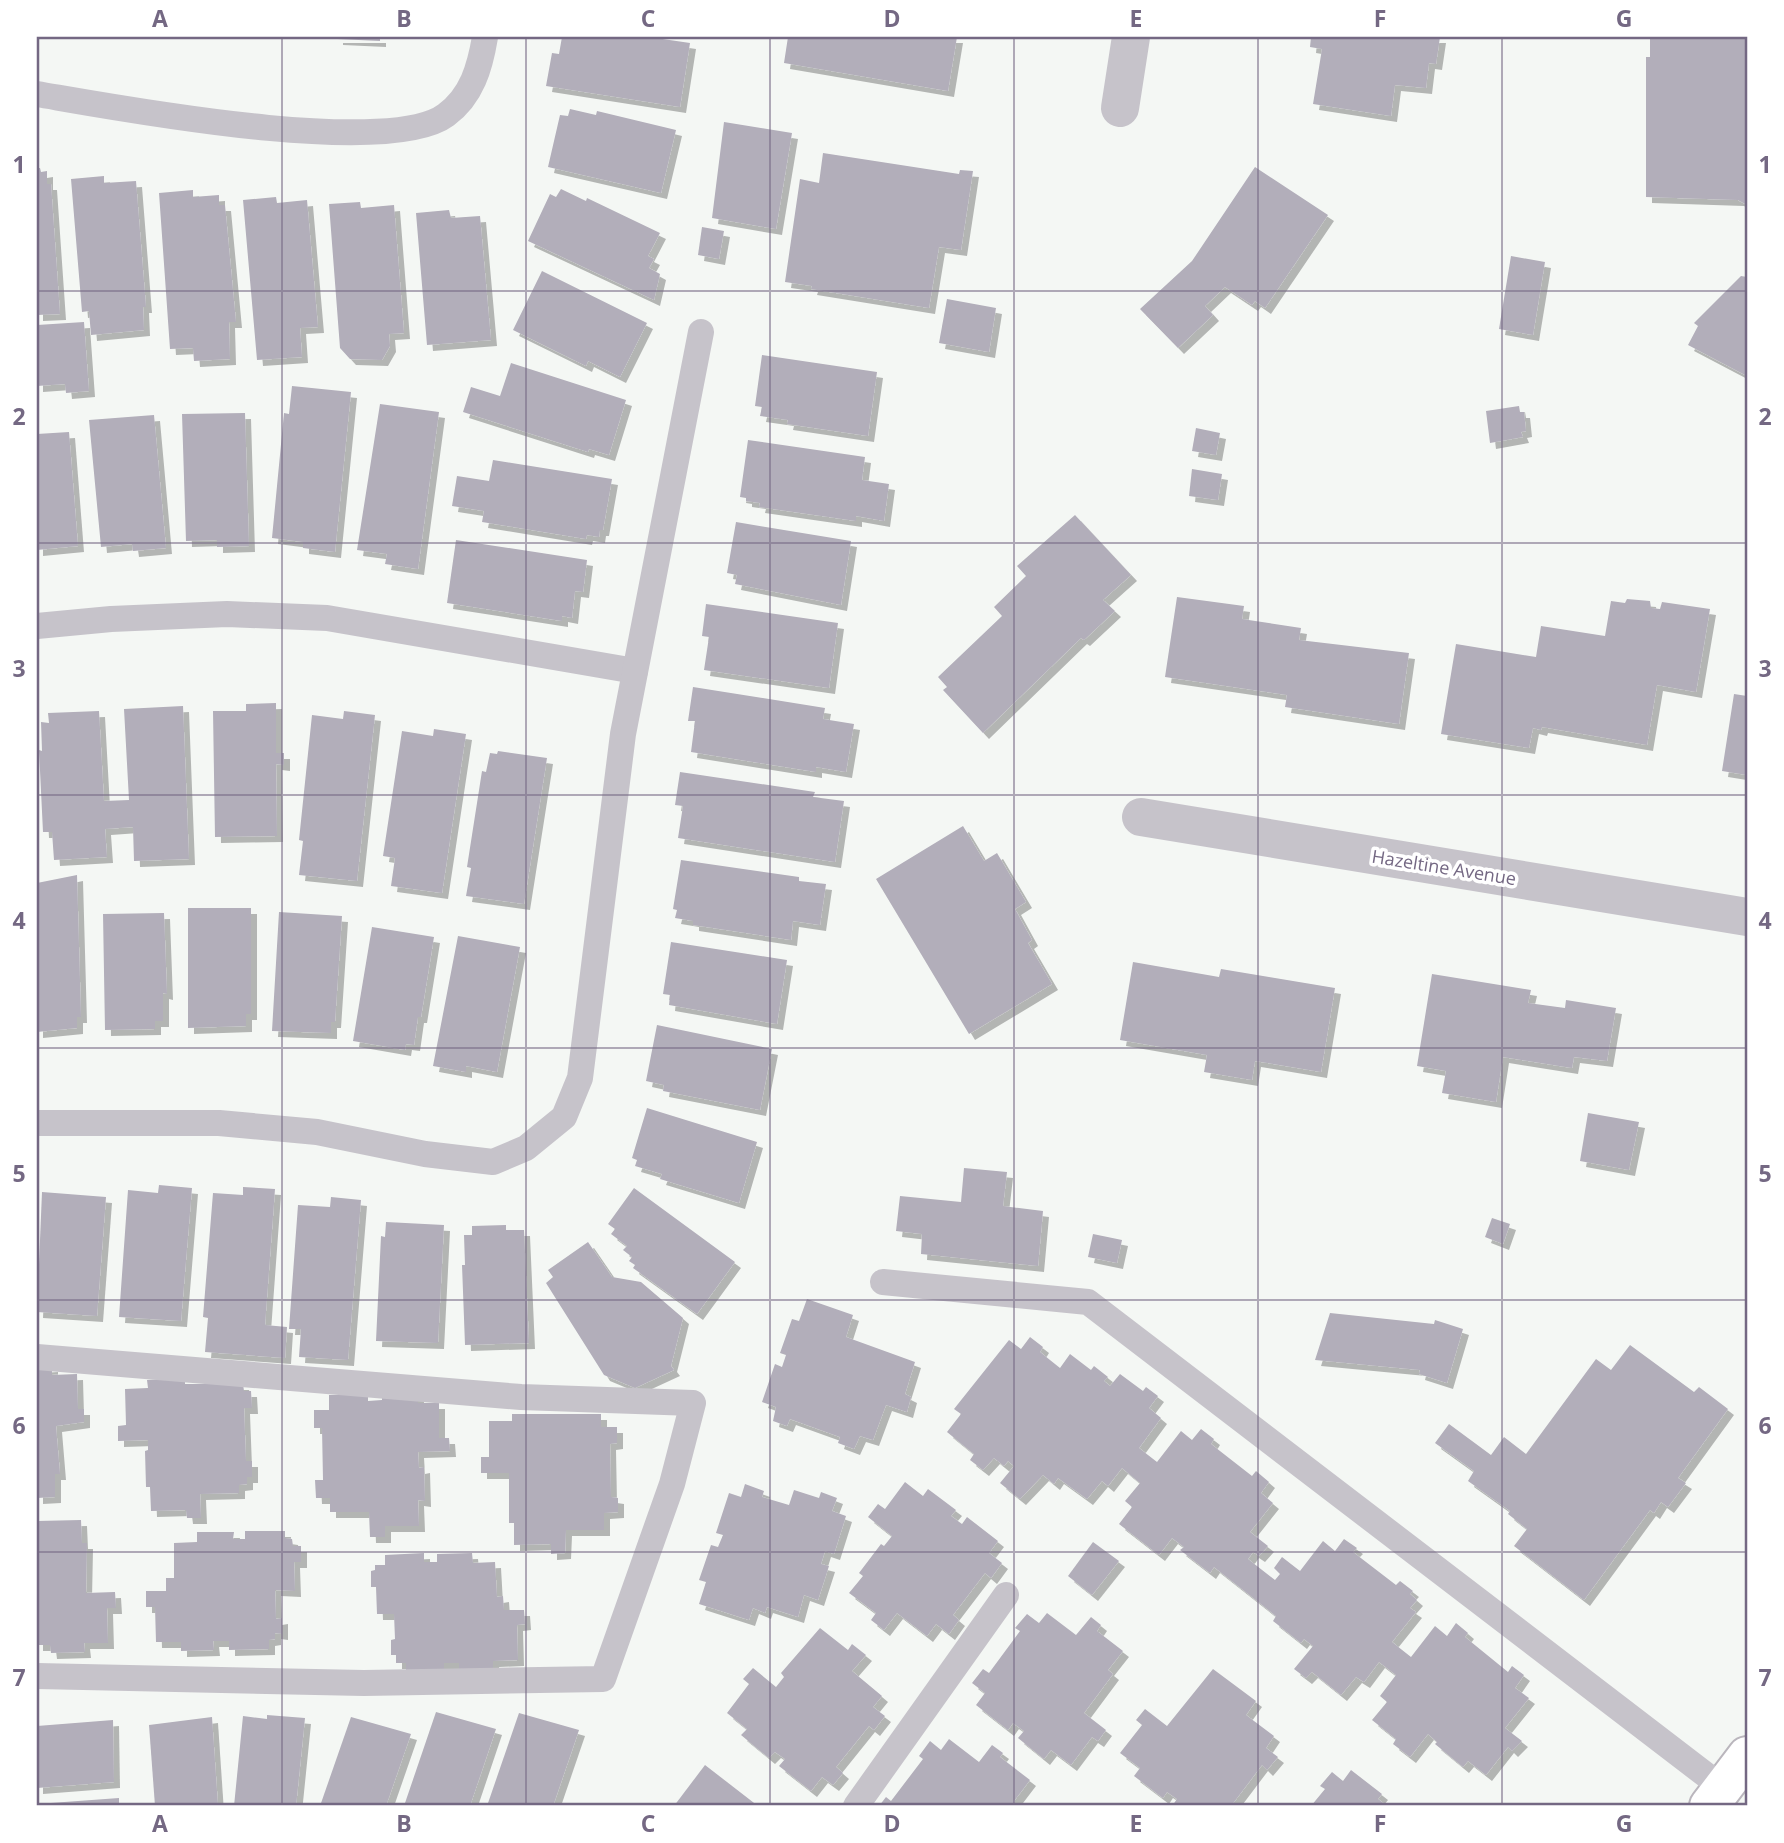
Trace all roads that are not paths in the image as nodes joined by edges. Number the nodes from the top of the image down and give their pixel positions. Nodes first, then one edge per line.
1 (485, 37) edge
2 (1131, 37) edge
3 (37, 94) edge
4 (1120, 108) dead end
5 (701, 332) dead end
6 (37, 626) edge
7 (635, 671) junction
8 (1141, 817) dead end
9 (1747, 917) edge
10 (37, 1122) edge
11 (883, 1282) dead end
12 (37, 1357) edge
13 (1006, 1595) dead end
14 (37, 1676) edge
15 (1747, 1756) edge
16 (1716, 1797) edge
17 (856, 1806) edge

1 - 3 lane
2 - 4 street
5 - 7 lane
6 - 7 lane
7 - 10 lane
8 - 9 street, Hazeltine Avenue
11 - 16 lane
12 - 14 lane
13 - 17 lane
15 - 16 main road

